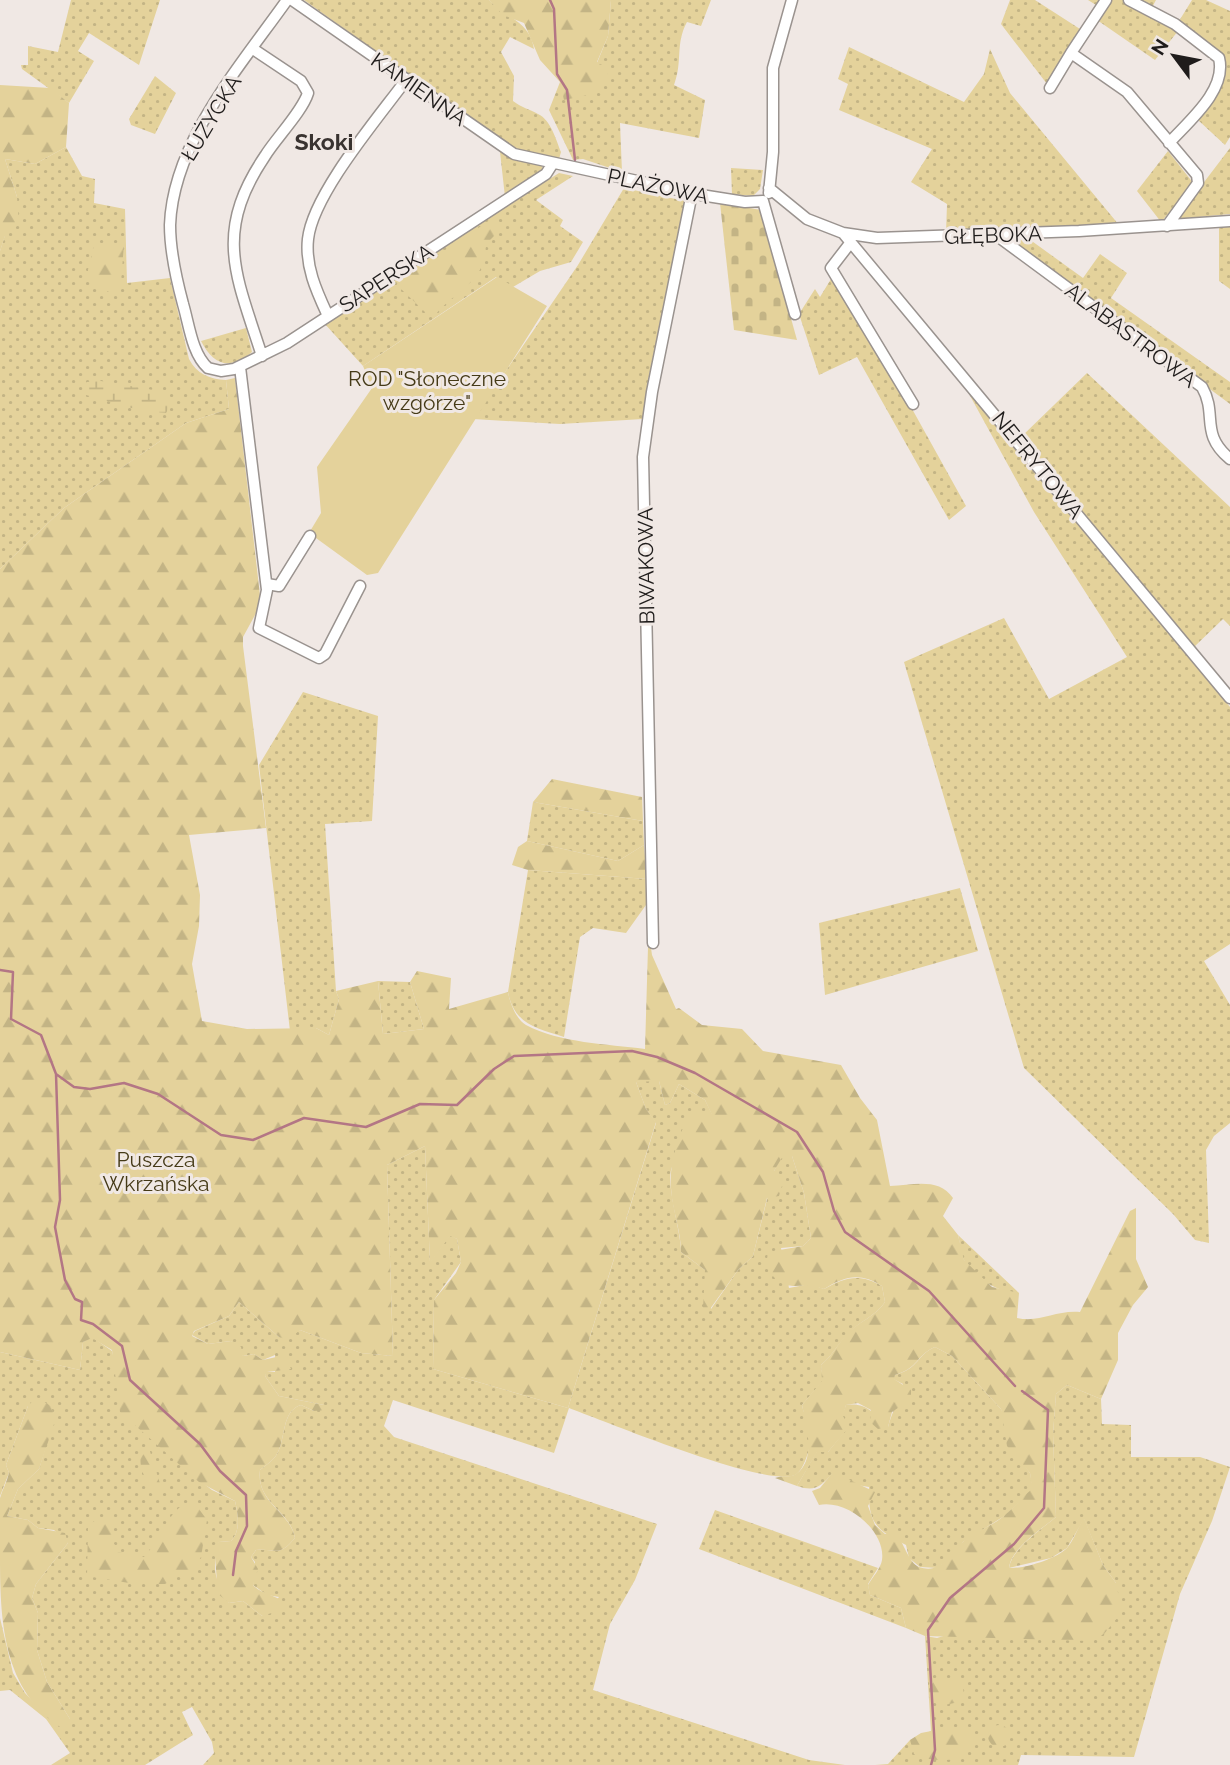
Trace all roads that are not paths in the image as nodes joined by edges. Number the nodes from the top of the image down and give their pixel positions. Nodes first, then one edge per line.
1 (289, 0) edge
2 (794, 0) edge
3 (1106, 0) edge
4 (1129, 0) edge
5 (253, 49) junction
6 (1071, 52) junction
7 (406, 80) junction
8 (1050, 88) dead end
9 (1169, 143) junction
10 (553, 163) junction
11 (769, 188) junction
12 (692, 193) junction
13 (763, 201) junction
14 (1230, 221) edge
15 (1167, 226) junction
16 (996, 235) junction
17 (847, 238) junction
18 (795, 314) dead end
19 (328, 316) junction
20 (262, 356) junction
21 (240, 367) junction
22 (208, 368) joint
23 (913, 404) dead end
24 (1230, 459) edge
25 (310, 536) dead end
26 (267, 584) junction
27 (360, 586) dead end
28 (1230, 698) edge
29 (653, 943) dead end

1 - 5 street, ŁUŻYCKA
1 - 7 street, KAMIENNA
2 - 11 street
3 - 6 street
4 - 9 street
5 - 20 street
5 - 22 street, ŁUŻYCKA
6 - 8 street
6 - 9 street
7 - 10 street, KAMIENNA
7 - 19 street
9 - 15 street
10 - 12 street, PLAŻOWA
10 - 19 street, SAPERSKA
11 - 13 street
11 - 17 street, GŁĘBOKA
12 - 13 street, PLAŻOWA
12 - 29 street, BIWAKOWA
13 - 18 street
14 - 15 street, GŁĘBOKA
15 - 16 street, GŁĘBOKA
16 - 17 street, GŁĘBOKA
16 - 24 street, ALABASTROWA
17 - 23 street
17 - 28 street, NEFRYTOWA
19 - 20 street, SAPERSKA
20 - 21 street, SAPERSKA
21 - 22 street, SAPERSKA
21 - 26 street
25 - 26 street
26 - 27 street

